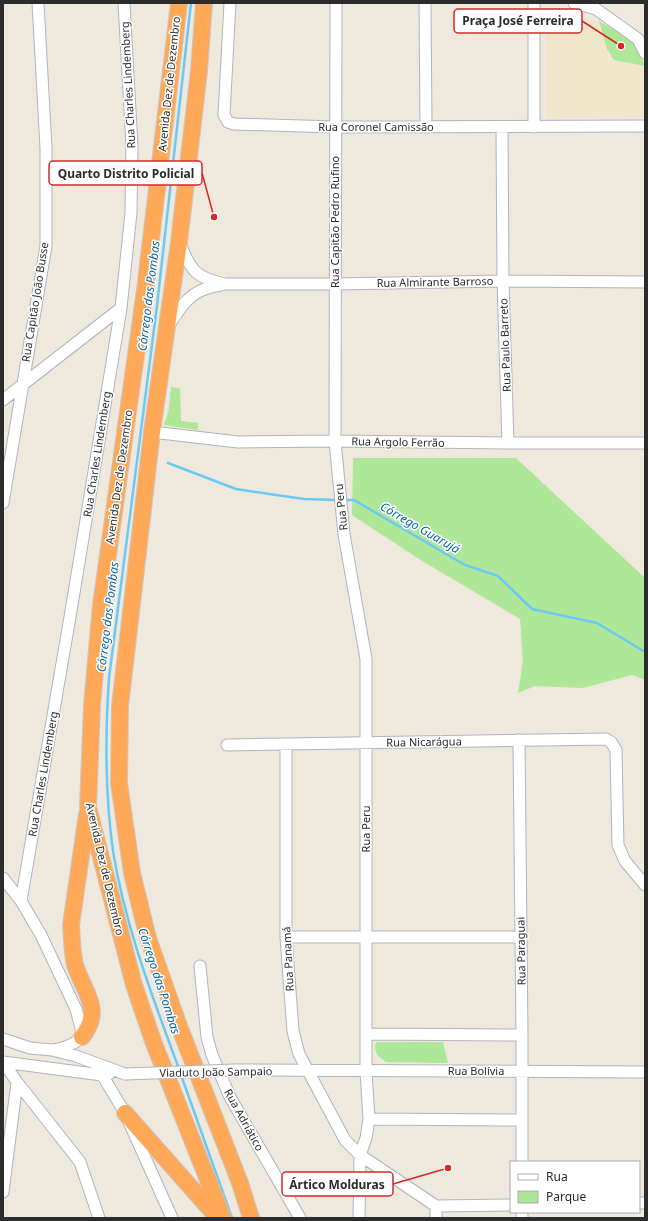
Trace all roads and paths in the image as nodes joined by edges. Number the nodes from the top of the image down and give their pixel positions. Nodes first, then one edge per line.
1 (38, 3) edge
2 (124, 3) edge
3 (179, 3) edge
4 (204, 3) edge
5 (230, 3) edge
6 (336, 3) edge
7 (425, 3) edge
8 (534, 3) edge
9 (574, 3) edge
10 (645, 53) edge
11 (645, 126) edge
12 (335, 127) junction
13 (426, 127) junction
14 (502, 127) junction
15 (534, 127) junction
16 (179, 242) junction
17 (503, 281) junction
18 (645, 282) edge
19 (225, 284) junction
20 (335, 284) junction
21 (121, 308) junction
22 (166, 330) junction
23 (22, 386) junction
24 (3, 400) edge
25 (152, 432) junction
26 (335, 441) junction
27 (508, 443) junction
28 (645, 443) edge
29 (3, 503) edge
30 (519, 740) junction
31 (366, 743) junction
32 (227, 745) dead end
33 (286, 745) junction
34 (88, 807) junction
35 (3, 878) edge
36 (645, 885) edge
37 (21, 901) junction
38 (366, 936) junction
39 (286, 937) junction
40 (521, 937) junction
41 (200, 966) dead end
42 (366, 1034) junction
43 (522, 1035) junction
44 (82, 1037) junction
45 (3, 1038) edge
46 (52, 1050) junction
47 (3, 1063) edge
48 (308, 1070) junction
49 (366, 1071) junction
50 (522, 1071) junction
51 (645, 1072) edge
52 (125, 1074) junction
53 (102, 1075) junction
54 (17, 1082) junction
55 (125, 1113) junction
56 (369, 1119) junction
57 (522, 1120) junction
58 (360, 1155) junction
59 (522, 1161) edge
60 (240, 1183) junction
61 (3, 1192) edge
62 (510, 1205) edge
63 (436, 1206) junction
64 (98, 1218) edge
65 (172, 1218) edge
66 (218, 1218) edge
67 (223, 1218) edge
68 (251, 1218) edge
69 (256, 1218) edge
70 (300, 1218) edge
71 (359, 1218) edge
72 (436, 1218) edge

1 - 23 street, Rua Capitão João Busse
2 - 21 street, Rua Charles Lindemberg
3 - 34 highway, Avenida Dez de Dezembro
4 - 16 highway
5 - 12 street, Rua Coronel Camissão
6 - 12 street, Rua Capitão Pedro Rufino
7 - 13 street
8 - 15 street
9 - 10 street
11 - 15 street, Rua Coronel Camissão
12 - 13 street, Rua Coronel Camissão
12 - 20 street, Rua Capitão Pedro Rufino
13 - 14 street, Rua Coronel Camissão
14 - 15 street, Rua Coronel Camissão
14 - 17 street, Rua Paulo Barreto
16 - 19 street, Rua Almirante Barroso
16 - 22 highway
17 - 18 street, Rua Almirante Barroso
17 - 20 street, Rua Almirante Barroso
17 - 27 street, Rua Paulo Barreto
19 - 20 street, Rua Almirante Barroso
19 - 22 street, Rua Almirante Barroso
20 - 26 street, Rua Capitão Pedro Rufino
21 - 23 street
21 - 37 street, Rua Charles Lindemberg
22 - 25 highway
23 - 24 street
23 - 29 street, Rua Capitão João Busse
25 - 26 street, Rua Argolo Ferrão
25 - 60 highway
26 - 27 street, Rua Argolo Ferrão
26 - 31 street, Rua Peru
27 - 28 street, Rua Argolo Ferrão
30 - 31 street, Rua Nicarágua
30 - 36 street, Rua Nicarágua
30 - 40 street, Rua Paraguai
31 - 33 street, Rua Nicarágua
31 - 38 street, Rua Peru
32 - 33 street, Rua Nicarágua
33 - 39 street, Rua Panamá
34 - 44 highway
34 - 67 highway, Avenida Dez de Dezembro
35 - 37 street
37 - 44 street
38 - 39 street
38 - 40 street
38 - 42 street, Rua Peru
39 - 48 street, Rua Panamá
40 - 43 street, Rua Paraguai
41 - 70 street, Rua Adriático
42 - 43 street
42 - 49 street, Rua Peru
43 - 50 street, Rua Paraguai
44 - 46 street
45 - 46 street, Viaduto João Sampaio
46 - 52 street, Viaduto João Sampaio
47 - 53 street, Viaduto João Sampaio
47 - 54 street
48 - 49 street, Rua Bolívia
48 - 52 street, Viaduto João Sampaio, bridge
48 - 58 street, Rua Panamá
49 - 50 street, Rua Bolívia
49 - 56 street, Rua Peru
50 - 51 street, Rua Bolívia
50 - 57 street, Rua Paraguai
52 - 53 street, Viaduto João Sampaio
53 - 55 street
54 - 61 street
54 - 64 street
55 - 65 street
55 - 66 highway
56 - 57 street
56 - 58 street, Rua Peru
57 - 59 street, Rua Paraguai
58 - 63 street, Rua Panamá
58 - 71 street, Rua Peru
60 - 68 highway
60 - 69 highway
62 - 63 street
63 - 72 street

